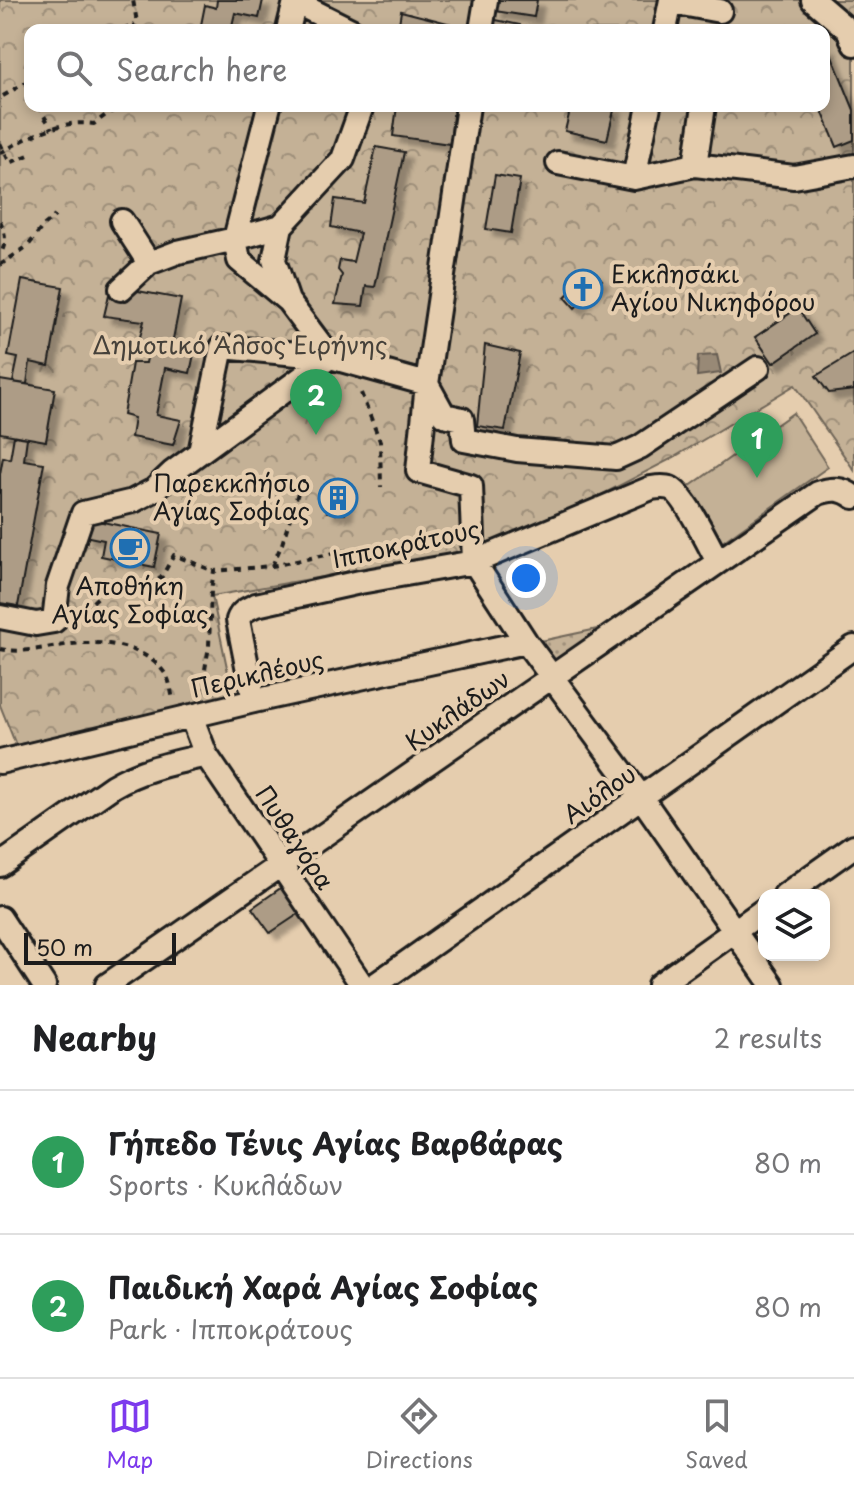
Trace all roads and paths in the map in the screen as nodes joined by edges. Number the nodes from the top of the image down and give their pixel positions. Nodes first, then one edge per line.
1 (133, 0) edge
2 (486, 0) edge
3 (813, 0) edge
4 (671, 1) edge
5 (720, 14) edge
6 (137, 22) joint
7 (134, 24) edge
8 (290, 24) edge
9 (339, 24) edge
10 (482, 24) edge
11 (666, 24) edge
12 (854, 44) edge
13 (24, 84) edge
14 (3, 96) dead end
15 (42, 112) edge
16 (111, 112) edge
17 (267, 112) edge
18 (360, 112) edge
19 (467, 112) edge
20 (648, 112) edge
21 (703, 112) edge
22 (52, 129) junction
23 (0, 143) edge
24 (2, 152) edge
25 (31, 154) dead end
26 (558, 163) dead end
27 (695, 165) junction
28 (854, 166) edge
29 (634, 178) junction
30 (55, 216) dead end
31 (0, 221) edge
32 (122, 221) dead end
33 (281, 226) junction
34 (235, 239) junction
35 (0, 255) edge
36 (149, 263) junction
37 (0, 265) edge
38 (121, 289) dead end
39 (288, 301) junction
40 (330, 357) junction
41 (758, 368) dead end
42 (427, 384) junction
43 (361, 393) dead end
44 (200, 452) junction
45 (301, 483) dead end
46 (381, 487) dead end
47 (847, 494) edge
48 (474, 562) junction
49 (718, 562) junction
50 (272, 566) dead end
51 (214, 571) dead end
52 (0, 617) edge
53 (71, 622) dead end
54 (526, 642) junction
55 (854, 647) edge
56 (0, 649) edge
57 (553, 677) junction
58 (254, 701) junction
59 (184, 712) junction
60 (206, 755) junction
61 (0, 762) edge
62 (641, 797) junction
63 (854, 846) edge
64 (0, 865) edge
65 (281, 865) junction
66 (793, 889) edge
67 (758, 914) edge
68 (0, 918) edge
69 (734, 931) junction
70 (44, 985) edge
71 (107, 985) edge
72 (362, 985) edge
73 (375, 985) edge
74 (659, 985) edge
75 (772, 985) edge

1 - 6 path
2 - 10 street
3 - 12 street
4 - 5 street
4 - 11 street
6 - 7 path
8 - 9 street
13 - 14 path
15 - 22 path
16 - 22 path
17 - 34 street
18 - 33 street
19 - 42 street
20 - 29 street
21 - 27 street
22 - 24 path
23 - 24 path
24 - 25 path
26 - 29 street
27 - 28 street
27 - 29 street
30 - 37 path
31 - 35 path
32 - 36 street
33 - 34 street
33 - 39 street
34 - 36 street
34 - 39 street
36 - 38 street
39 - 40 street
40 - 42 street
40 - 44 street
40 - 44 street
41 - 42 street
42 - 48 street
43 - 46 path
44 - 52 street
45 - 50 path
47 - 49 street, Κυκλάδων
48 - 49 street, Ιπποκράτους
48 - 54 street
48 - 58 street, Ιπποκράτους
49 - 57 street, Κυκλάδων
51 - 53 path
54 - 57 street
54 - 58 street, Περικλέους
55 - 62 street, Αιόλου
56 - 59 path
57 - 62 street
57 - 65 street, Κυκλάδων
58 - 59 street, Περικλέους
59 - 60 street, Πυθαγόρα
59 - 61 street, Περικλέους
60 - 64 street
60 - 65 street, Πυθαγόρα
62 - 69 street
62 - 73 street, Αιόλου
63 - 66 street
65 - 71 street, Κυκλάδων
65 - 72 street, Πυθαγόρα
67 - 69 street
68 - 70 street
69 - 74 street
69 - 75 street

